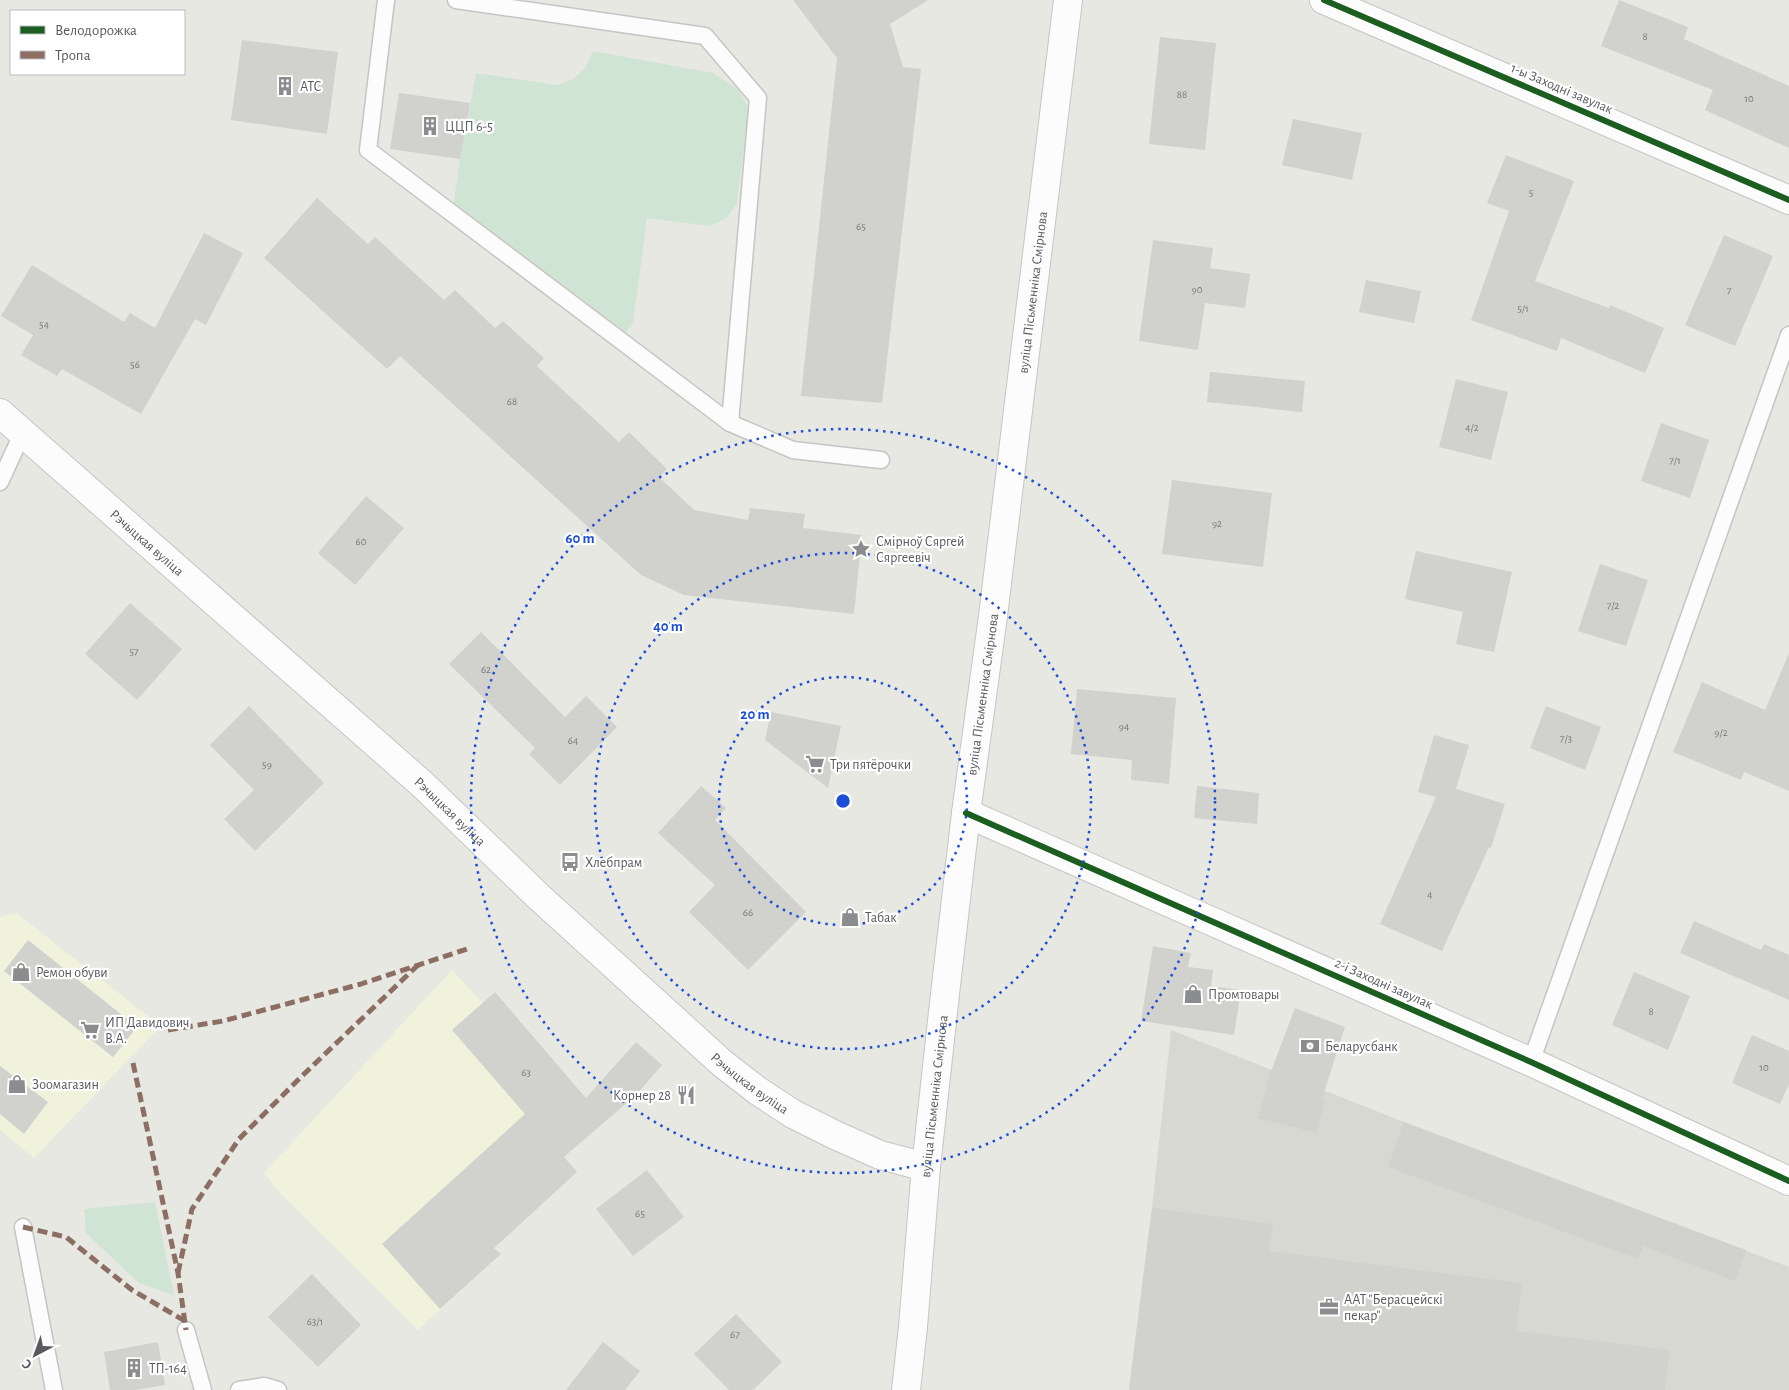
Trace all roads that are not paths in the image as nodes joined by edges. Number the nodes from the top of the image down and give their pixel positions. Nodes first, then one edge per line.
1 (386, 0) edge
2 (456, 0) edge
3 (1068, 0) edge
4 (1324, 0) edge
5 (1789, 200) edge
6 (1789, 335) edge
7 (0, 413) edge
8 (730, 423) junction
9 (23, 432) junction
10 (880, 460) dead end
11 (0, 482) edge
12 (966, 813) junction
13 (1531, 1062) junction
14 (926, 1167) junction
15 (1789, 1181) edge
16 (23, 1227) dead end
17 (186, 1330) dead end
18 (54, 1390) edge
19 (203, 1390) edge
20 (239, 1390) edge
21 (278, 1390) edge
22 (906, 1390) edge

1 - 8 lane
2 - 8 lane
3 - 12 main road, вуліца Пісьменніка Смірнова
4 - 5 main road, 1-ы Заходні завулак
6 - 13 lane
7 - 9 main road, Рэчыцкая вуліца
8 - 10 lane
9 - 11 lane
9 - 14 main road, Рэчыцкая вуліца
12 - 13 main road, 2-і Заходні завулак
12 - 14 main road, вуліца Пісьменніка Смірнова
13 - 15 main road, 2-і Заходні завулак
14 - 22 main road, вуліца Пісьменніка Смірнова
16 - 18 lane
17 - 19 lane
20 - 21 lane

